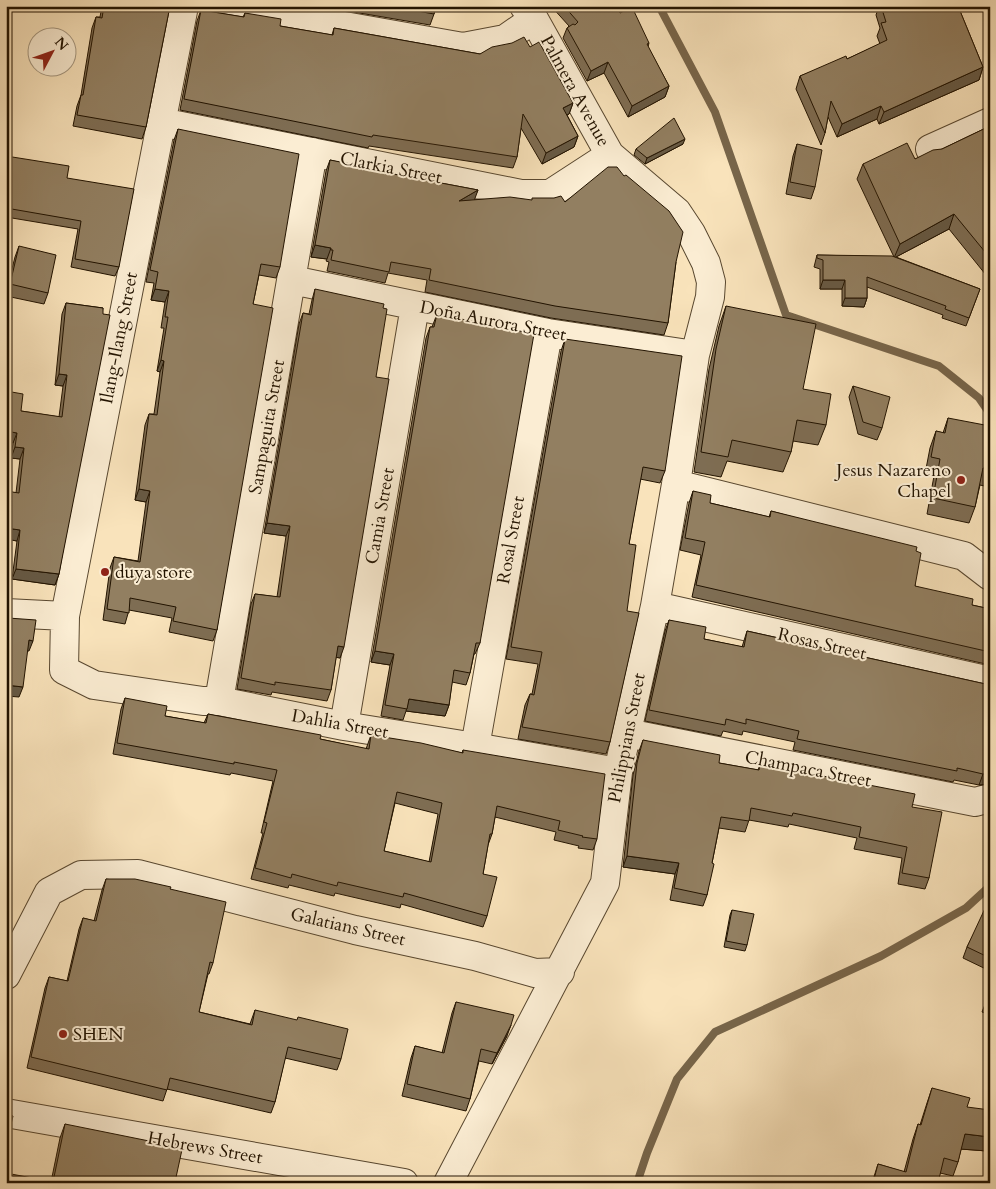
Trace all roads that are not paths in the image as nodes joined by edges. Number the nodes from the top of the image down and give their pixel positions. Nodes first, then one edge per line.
1 (184, 6) edge
2 (231, 6) edge
3 (529, 13) edge
4 (161, 122) junction
5 (990, 122) edge
6 (930, 149) edge
7 (313, 152) junction
8 (610, 155) junction
9 (706, 263) joint
10 (292, 280) junction
11 (415, 306) junction
12 (548, 333) junction
13 (695, 355) junction
14 (676, 484) junction
15 (990, 576) edge
16 (654, 606) junction
17 (6, 613) edge
18 (65, 616) junction
19 (64, 670) joint
20 (990, 681) edge
21 (220, 701) junction
22 (344, 726) junction
23 (627, 732) junction
24 (474, 747) junction
25 (618, 772) junction
26 (990, 798) edge
27 (560, 972) junction
28 (6, 975) edge
29 (6, 1113) edge
30 (404, 1183) edge
31 (448, 1183) edge

1 - 4 street, Ilang-Ilang Street
2 - 3 street
3 - 8 street, Palmera Avenue
4 - 7 street, Clarkia Street
4 - 18 street, Ilang-Ilang Street
5 - 6 street
7 - 8 street, Clarkia Street
7 - 10 street, Sampaguita Street
8 - 9 street, Palmera Avenue
9 - 13 street, Philippians Street
10 - 11 street, Doña Aurora Street
10 - 21 street, Sampaguita Street
11 - 12 street, Doña Aurora Street
11 - 22 street, Camia Street
12 - 13 street, Doña Aurora Street
12 - 24 street, Rosal Street
13 - 14 street, Philippians Street
14 - 15 street
14 - 16 street, Philippians Street
16 - 20 street, Rosas Street
16 - 23 street, Philippians Street
17 - 18 street
18 - 19 street, Ilang-Ilang Street
19 - 21 street, Dahlia Street
21 - 22 street, Dahlia Street
22 - 24 street, Dahlia Street
23 - 25 street, Philippians Street
23 - 26 street, Champaca Street
24 - 25 street, Dahlia Street
25 - 27 street, Philippians Street
27 - 28 street, Galatians Street
27 - 31 street, Philippians Street
29 - 30 street, Hebrews Street

